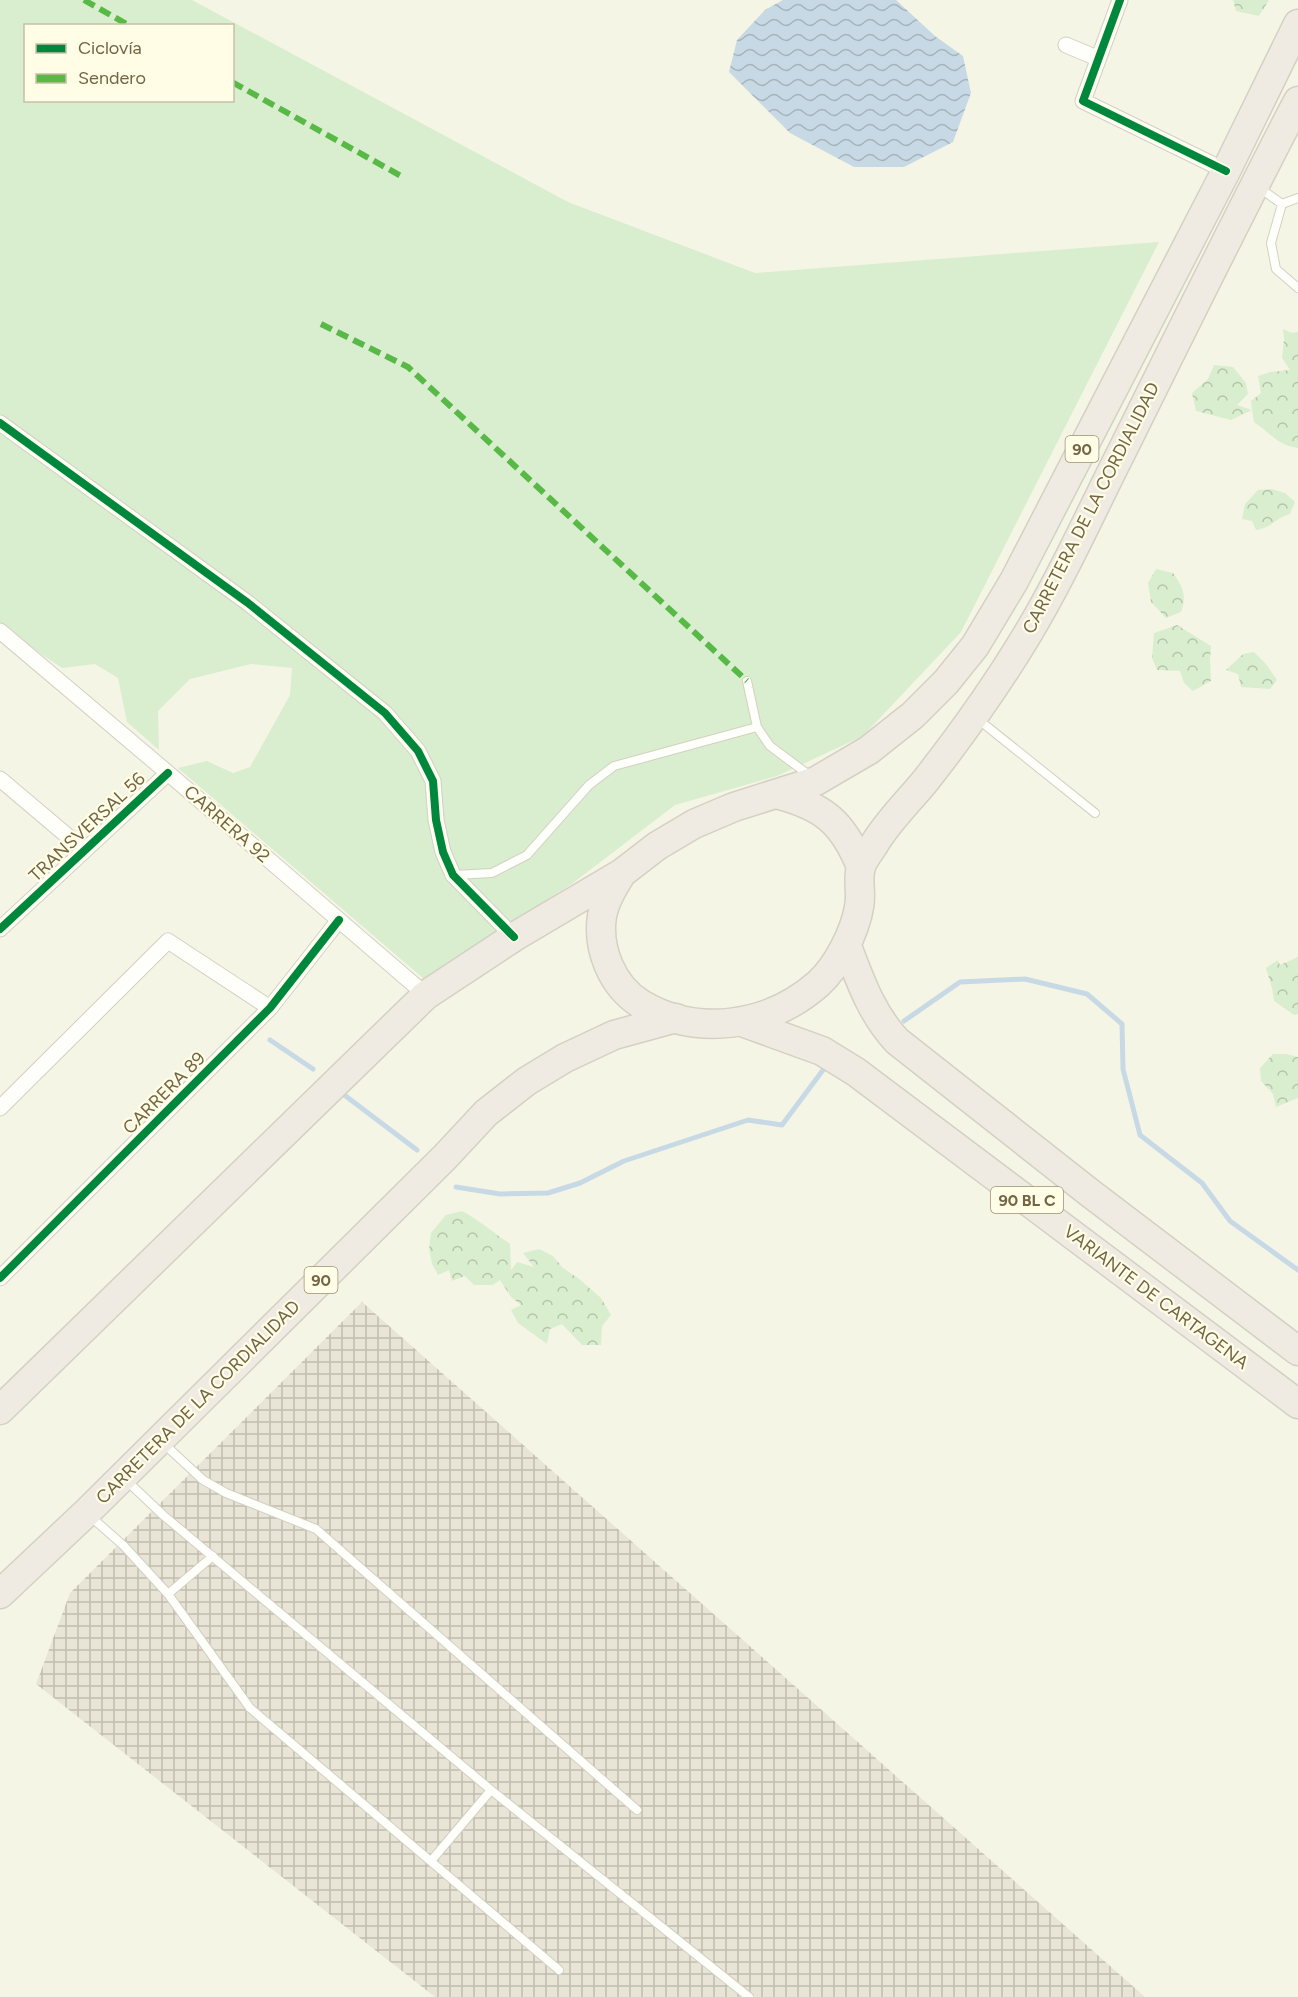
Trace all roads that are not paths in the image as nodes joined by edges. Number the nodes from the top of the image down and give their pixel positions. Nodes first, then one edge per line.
1 (1120, 0) edge
2 (1298, 24) edge
3 (1066, 45) dead end
4 (1097, 58) junction
5 (1298, 101) edge
6 (1226, 171) junction
7 (1254, 185) junction
8 (1298, 198) edge
9 (1282, 204) junction
10 (1298, 288) edge
11 (0, 423) edge
12 (0, 631) edge
13 (747, 681) dead end
14 (973, 716) junction
15 (756, 726) junction
16 (168, 772) junction
17 (0, 779) edge
18 (816, 780) junction
19 (776, 794) junction
20 (1095, 813) dead end
21 (84, 850) junction
22 (861, 867) junction
23 (622, 873) junction
24 (453, 875) junction
25 (339, 920) junction
26 (2, 923) edge
27 (514, 937) junction
28 (846, 946) junction
29 (426, 995) junction
30 (270, 1008) junction
31 (676, 1017) junction
32 (742, 1022) junction
33 (0, 1108) edge
34 (0, 1278) edge
35 (1298, 1351) edge
36 (1298, 1404) edge
37 (0, 1410) edge
38 (160, 1440) junction
39 (123, 1476) junction
40 (86, 1513) junction
41 (213, 1556) junction
42 (0, 1594) edge
43 (168, 1594) junction
44 (491, 1790) junction
45 (637, 1810) dead end
46 (430, 1861) junction
47 (559, 1970) dead end
48 (749, 1997) edge

1 - 4 street
2 - 6 highway, CARRETERA DE LA CORDIALIDAD / 90
3 - 4 street
4 - 6 street
5 - 7 highway, CARRETERA DE LA CORDIALIDAD / 90
6 - 18 highway, CARRETERA DE LA CORDIALIDAD / 90
7 - 9 lane
7 - 14 highway, CARRETERA DE LA CORDIALIDAD / 90
8 - 9 lane
9 - 10 lane
11 - 24 street
12 - 16 street, CARRERA 92
13 - 15 lane
14 - 20 lane
14 - 22 highway, CARRETERA DE LA CORDIALIDAD / 90
15 - 18 lane
15 - 24 lane
16 - 21 street, TRANSVERSAL 56
16 - 25 street, CARRERA 92
17 - 21 street
18 - 19 highway, CARRETERA DE LA CORDIALIDAD / 90
19 - 22 highway
19 - 23 highway, CARRETERA DE LA CORDIALIDAD
21 - 26 street, TRANSVERSAL 56
22 - 28 highway, CARRETERA DE LA CORDIALIDAD
23 - 27 highway, CARRETERA DE LA CORDIALIDAD
23 - 31 highway
24 - 27 street
25 - 29 street, CARRERA 92
25 - 30 street, CARRERA 89
27 - 29 highway, CARRETERA DE LA CORDIALIDAD
28 - 32 highway, CARRETERA DE LA CORDIALIDAD
28 - 35 highway, 90 BL C
29 - 37 highway, CARRETERA DE LA CORDIALIDAD
30 - 33 street
30 - 34 street, CARRERA 89
31 - 32 highway, CARRETERA DE LA CORDIALIDAD
31 - 38 highway, CARRETERA DE LA CORDIALIDAD / 90
32 - 36 highway, VARIANTE DE CARTAGENA / 90 BL C
38 - 39 highway, CARRETERA DE LA CORDIALIDAD / 90
38 - 45 lane
39 - 40 highway, CARRETERA DE LA CORDIALIDAD / 90
39 - 41 lane
40 - 42 highway, CARRETERA DE LA CORDIALIDAD / 90
40 - 43 lane
41 - 43 lane
41 - 44 lane
43 - 46 lane
44 - 46 lane
44 - 48 lane
46 - 47 lane

